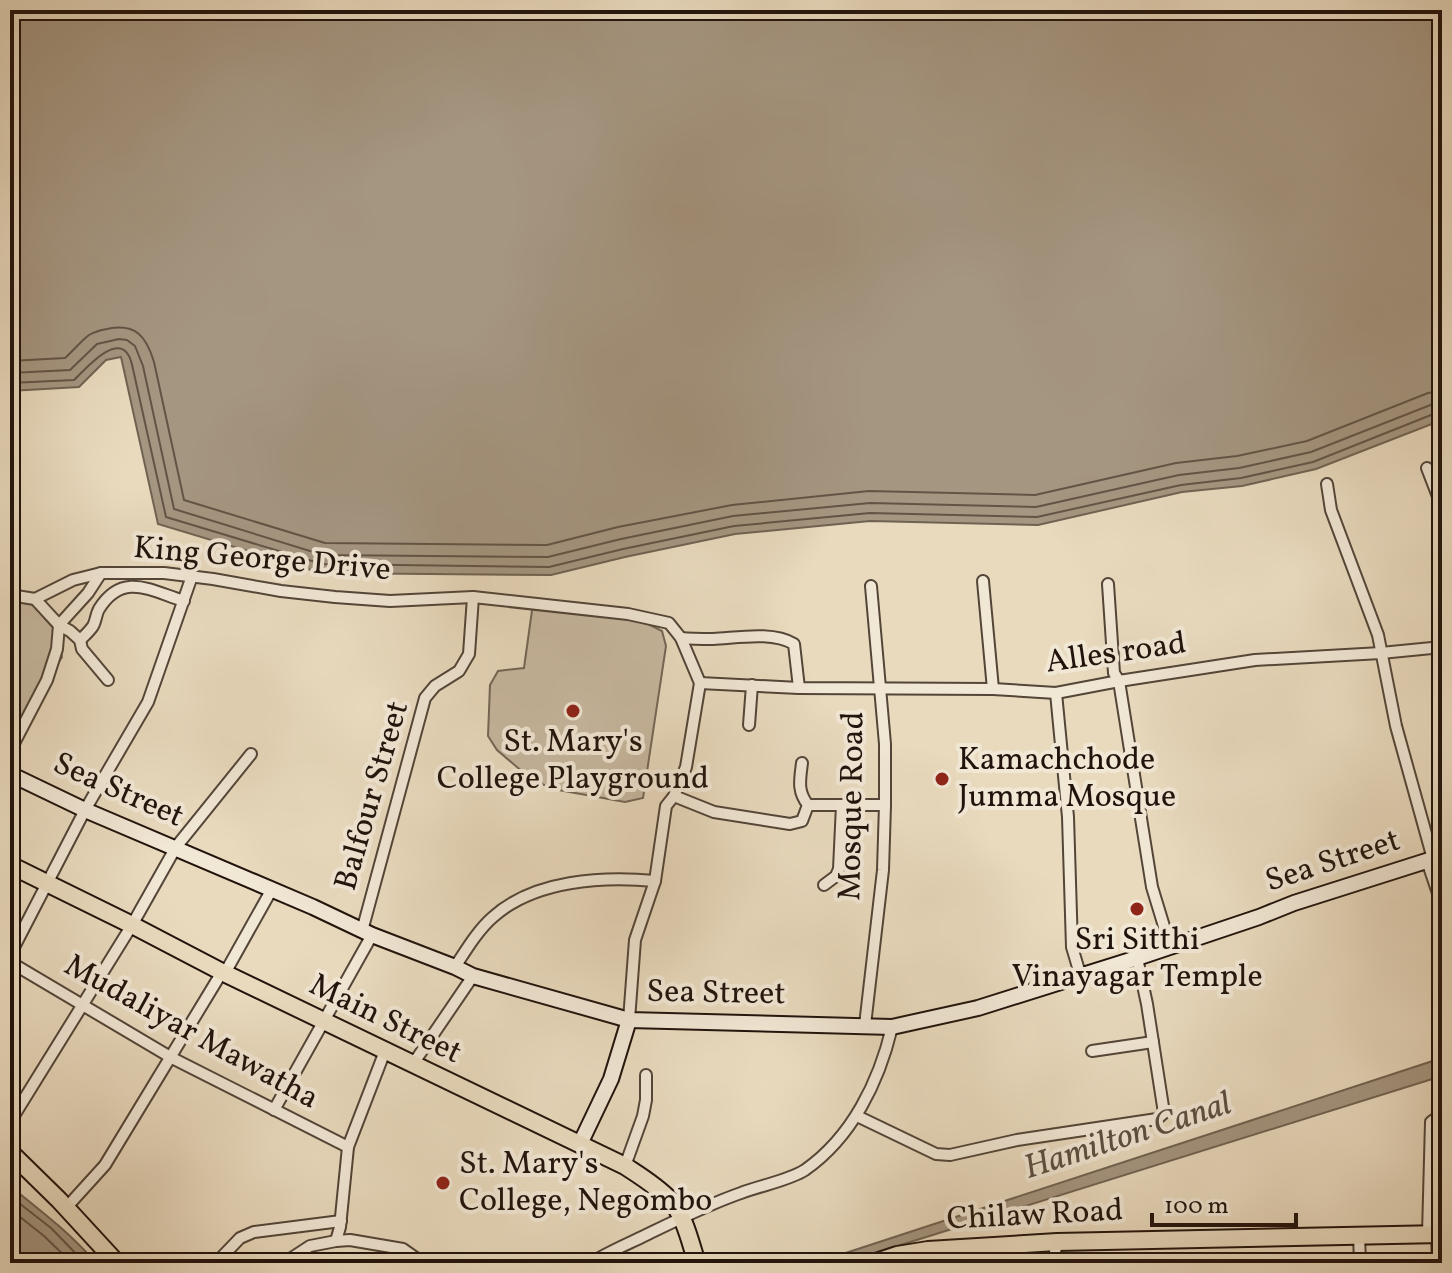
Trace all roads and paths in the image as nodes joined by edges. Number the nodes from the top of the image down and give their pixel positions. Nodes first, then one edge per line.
1 (1427, 468) dead end
2 (1327, 484) dead end
3 (1442, 507) edge
4 (101, 573) junction
5 (192, 576) junction
6 (983, 581) dead end
7 (1108, 584) dead end
8 (871, 586) dead end
9 (10, 595) edge
10 (473, 597) junction
11 (35, 599) junction
12 (184, 601) junction
13 (59, 625) junction
14 (681, 638) junction
15 (80, 640) junction
16 (1442, 647) edge
17 (1381, 653) junction
18 (108, 680) dead end
19 (1119, 681) junction
20 (700, 683) junction
21 (752, 685) junction
22 (799, 688) junction
23 (879, 688) junction
24 (993, 689) junction
25 (1056, 693) junction
26 (749, 725) dead end
27 (10, 751) edge
28 (251, 754) dead end
29 (802, 763) dead end
30 (10, 774) edge
31 (674, 796) junction
32 (808, 805) junction
33 (842, 805) junction
34 (885, 805) junction
35 (85, 810) junction
36 (176, 847) junction
37 (1434, 858) edge
38 (10, 865) edge
39 (655, 881) junction
40 (45, 884) junction
41 (824, 885) dead end
42 (272, 889) junction
43 (1442, 905) edge
44 (132, 925) junction
45 (367, 933) junction
46 (1170, 946) junction
47 (10, 955) edge
48 (1137, 958) junction
49 (10, 962) edge
50 (455, 967) junction
51 (224, 973) junction
52 (1080, 974) junction
53 (473, 976) junction
54 (84, 1005) junction
55 (629, 1020) junction
56 (324, 1021) junction
57 (865, 1025) junction
58 (892, 1027) junction
59 (1153, 1042) junction
60 (385, 1051) junction
61 (1092, 1051) dead end
62 (172, 1058) junction
63 (413, 1064) junction
64 (646, 1075) dead end
65 (274, 1110) junction
66 (1442, 1114) edge
67 (857, 1116) junction
68 (10, 1122) edge
69 (580, 1144) junction
70 (348, 1147) junction
71 (10, 1152) edge
72 (625, 1166) junction
73 (66, 1208) junction
74 (682, 1218) junction
75 (341, 1221) junction
76 (1436, 1234) edge
77 (1359, 1235) junction
78 (336, 1241) junction
79 (1057, 1242) junction
80 (117, 1263) edge
81 (216, 1263) edge
82 (284, 1263) edge
83 (423, 1263) edge
84 (591, 1263) edge
85 (697, 1263) edge
86 (873, 1263) edge
87 (1053, 1263) edge
88 (1360, 1263) edge
89 (1438, 1263) edge

1 - 3 street
2 - 17 street
4 - 5 street, King George Drive
4 - 11 street
4 - 13 street, King George Drive
5 - 10 street, King George Drive
5 - 12 street
6 - 24 street
7 - 19 street
8 - 23 street, Mosque Road
9 - 11 street
10 - 14 street, King George Drive
10 - 45 street, Balfour Street
11 - 13 street
12 - 15 street
12 - 35 street
13 - 15 street
13 - 27 street
14 - 20 street
14 - 22 street
15 - 18 street
16 - 17 street, Alles road
17 - 19 street, Alles road
17 - 37 street
19 - 25 street, Alles road
19 - 46 street
20 - 21 street, Alles road
20 - 31 street
21 - 22 street, Alles road
21 - 26 street
22 - 23 street, Alles road
23 - 24 street, Alles road
23 - 34 street, Mosque Road
24 - 25 street, Alles road
25 - 52 street
28 - 36 street
29 - 32 street
30 - 35 street, Sea Street
31 - 32 street
31 - 39 street
32 - 33 street
33 - 34 street
33 - 41 street
34 - 57 street, Mosque Road
35 - 36 street, Sea Street
35 - 40 street
36 - 42 street, Sea Street
36 - 44 street
37 - 43 street
37 - 46 street, Sea Street
38 - 40 main road, Main Street
39 - 50 street
39 - 55 street
40 - 44 main road, Main Street
40 - 47 street
42 - 45 street, Sea Street
42 - 51 street
44 - 51 main road, Main Street
44 - 54 street
45 - 50 street, Sea Street
45 - 56 street, Balfour Street
46 - 48 street, Sea Street
48 - 52 street, Sea Street
48 - 59 street
49 - 54 street, Mudaliyar Mawatha
50 - 53 street, Sea Street
51 - 56 main road, Main Street
51 - 62 street
52 - 58 street, Sea Street
53 - 55 street, Sea Street
53 - 63 street
54 - 62 street, Mudaliyar Mawatha
54 - 68 street
55 - 57 street, Sea Street
55 - 69 street
56 - 60 main road, Main Street
56 - 65 street, Balfour Street
57 - 58 street, Sea Street
58 - 67 street
59 - 61 street
59 - 67 street
60 - 63 main road, Main Street
60 - 70 street
62 - 65 street, Mudaliyar Mawatha
62 - 73 street
63 - 69 main road, Main Street
64 - 72 street
65 - 70 street, Mudaliyar Mawatha
66 - 76 street
67 - 74 street
69 - 72 main road, Main Street
70 - 75 street
71 - 73 main road
72 - 74 main road, Main Street
73 - 80 main road
74 - 84 street
74 - 85 main road, Main Street
75 - 78 street
75 - 81 street
76 - 77 main road, Chilaw Road
76 - 89 street
77 - 79 main road, Chilaw Road
77 - 88 street
78 - 82 street
78 - 83 street
79 - 86 main road, Chilaw Road
79 - 87 street

